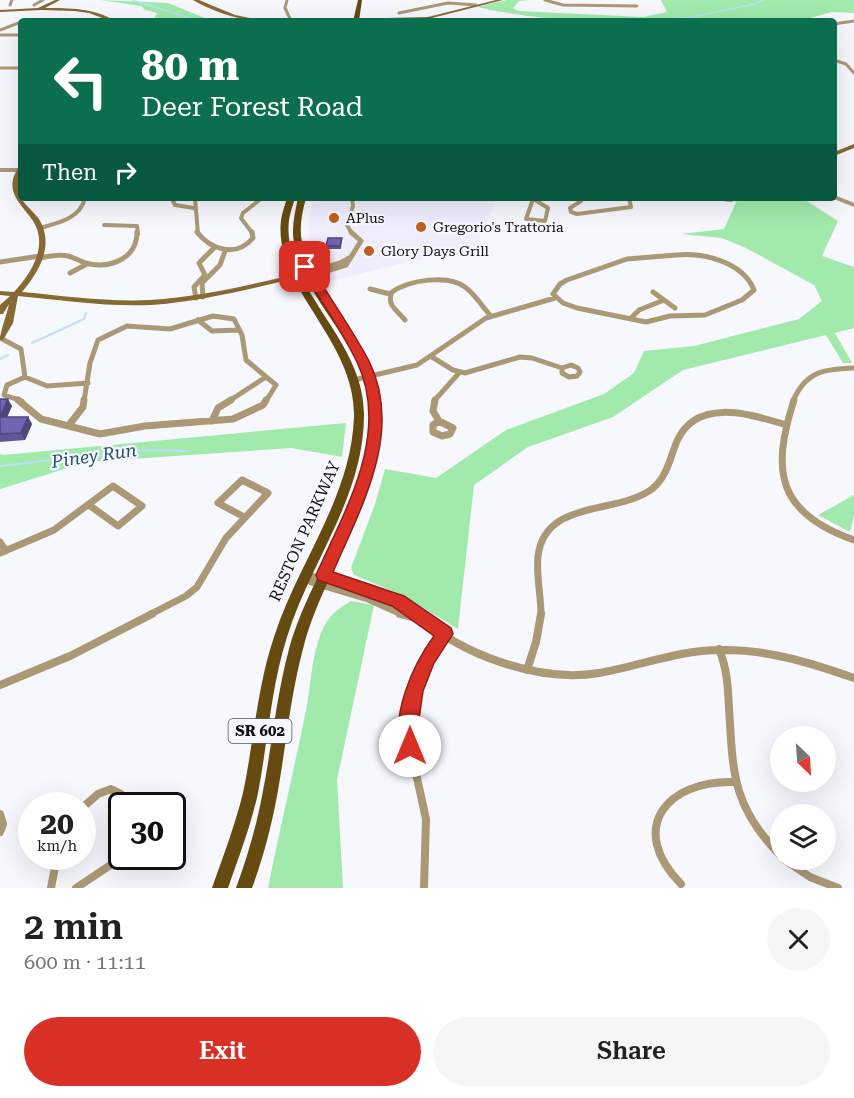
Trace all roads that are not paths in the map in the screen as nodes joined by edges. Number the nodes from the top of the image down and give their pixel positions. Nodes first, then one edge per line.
1 (12, 0) edge
2 (43, 0) edge
3 (58, 0) edge
4 (195, 0) edge
5 (287, 0) edge
6 (360, 0) edge
7 (501, 0) edge
8 (545, 0) edge
9 (10, 5) dead end
10 (34, 5) dead end
11 (476, 5) junction
12 (637, 6) dead end
13 (37, 10) junction
14 (0, 11) edge
15 (366, 11) dead end
16 (399, 13) dead end
17 (27, 18) edge
18 (105, 18) edge
19 (245, 18) edge
20 (290, 18) edge
21 (357, 18) edge
22 (364, 18) edge
23 (431, 18) edge
24 (854, 21) edge
25 (18, 23) edge
26 (837, 24) edge
27 (0, 30) edge
28 (0, 35) edge
29 (18, 35) edge
30 (837, 61) edge
31 (846, 64) junction
32 (854, 64) edge
33 (0, 68) edge
34 (18, 68) edge
35 (854, 74) edge
36 (854, 146) edge
37 (837, 153) edge
38 (18, 168) edge
39 (0, 170) edge
40 (18, 170) edge
41 (837, 197) edge
42 (84, 201) edge
43 (173, 201) edge
44 (195, 201) edge
45 (258, 201) edge
46 (290, 201) edge
47 (301, 201) edge
48 (352, 201) edge
49 (532, 201) edge
50 (538, 201) edge
51 (581, 201) edge
52 (630, 201) edge
53 (854, 205) edge
54 (195, 208) junction
55 (104, 225) dead end
56 (40, 228) junction
57 (214, 248) junction
58 (225, 251) junction
59 (40, 257) junction
60 (0, 262) edge
61 (87, 264) junction
62 (70, 273) dead end
63 (309, 273) junction
64 (297, 276) junction
65 (370, 289) dead end
66 (653, 292) dead end
67 (0, 293) edge
68 (15, 294) junction
69 (390, 294) junction
70 (200, 298) junction
71 (555, 298) junction
72 (664, 300) junction
73 (675, 308) dead end
74 (0, 312) edge
75 (490, 316) junction
76 (631, 318) junction
77 (198, 320) junction
78 (405, 320) dead end
79 (239, 330) junction
80 (0, 338) edge
81 (432, 357) junction
82 (562, 368) junction
83 (854, 368) edge
84 (459, 373) junction
85 (25, 377) junction
86 (266, 377) junction
87 (369, 378) junction
88 (354, 381) junction
89 (88, 383) junction
90 (212, 421) junction
91 (439, 422) dead end
92 (69, 425) junction
93 (787, 425) junction
94 (89, 505) junction
95 (244, 517) junction
96 (854, 540) edge
97 (0, 542) edge
98 (3, 552) edge
99 (304, 576) junction
100 (321, 580) junction
101 (445, 634) junction
102 (719, 649) junction
103 (527, 670) junction
104 (854, 678) edge
105 (0, 685) edge
106 (734, 783) junction
107 (117, 792) edge
108 (96, 796) edge
109 (0, 814) edge
110 (0, 832) edge
111 (770, 847) edge
112 (108, 867) edge
113 (54, 870) edge
114 (800, 870) edge
115 (681, 884) dead end
116 (51, 888) edge
117 (76, 888) edge
118 (220, 888) edge
119 (244, 888) edge
120 (424, 888) edge
121 (837, 888) edge

1 - 9 street
2 - 10 street
3 - 13 street
4 - 19 street
5 - 20 street
6 - 21 main road
7 - 11 street
8 - 12 street
11 - 16 street
11 - 23 street
13 - 14 street
13 - 17 street
13 - 18 street
15 - 22 main road
24 - 26 street
25 - 27 street
28 - 29 street
30 - 31 street
31 - 32 street
31 - 35 street
33 - 34 street
36 - 37 street
38 - 39 street
40 - 56 street
41 - 53 street
42 - 56 street
43 - 54 street
44 - 54 street
45 - 58 street
46 - 64 main road, RESTON PARKWAY / SR 602
47 - 63 main road, SR 602
48 - 63 street
49 - 50 street
51 - 52 street
54 - 57 street
55 - 61 street
56 - 59 street
57 - 58 street
57 - 70 street
58 - 70 street
59 - 60 street
59 - 61 street
59 - 68 street
61 - 62 street
63 - 64 street
63 - 87 main road, SR 602
64 - 70 street
64 - 88 main road, RESTON PARKWAY / SR 602
65 - 69 street
66 - 72 street
67 - 68 street
68 - 70 street
68 - 74 street
68 - 80 street
69 - 75 street
69 - 78 street
71 - 75 street
71 - 76 street
71 - 76 street
72 - 73 street
72 - 76 street
75 - 81 street
77 - 79 street
77 - 79 street
77 - 89 street
79 - 86 street
80 - 85 street
81 - 84 street
81 - 87 street
82 - 82 street
82 - 84 street
83 - 93 street
84 - 91 street
85 - 89 street
85 - 92 street
86 - 90 street
86 - 90 street
87 - 88 street
87 - 100 main road, SR 602
88 - 99 main road, RESTON PARKWAY / SR 602
89 - 92 street
90 - 92 street
93 - 96 street
93 - 103 street
94 - 94 street
94 - 98 street
95 - 95 street
95 - 105 street
97 - 98 street
99 - 100 street
99 - 118 main road, RESTON PARKWAY / SR 602
100 - 101 street
100 - 119 main road, SR 602
101 - 103 street
101 - 120 street
102 - 103 street
102 - 104 street
102 - 106 street
106 - 111 street
106 - 115 street
107 - 108 street
109 - 110 street
112 - 117 street
113 - 116 street
114 - 121 street

